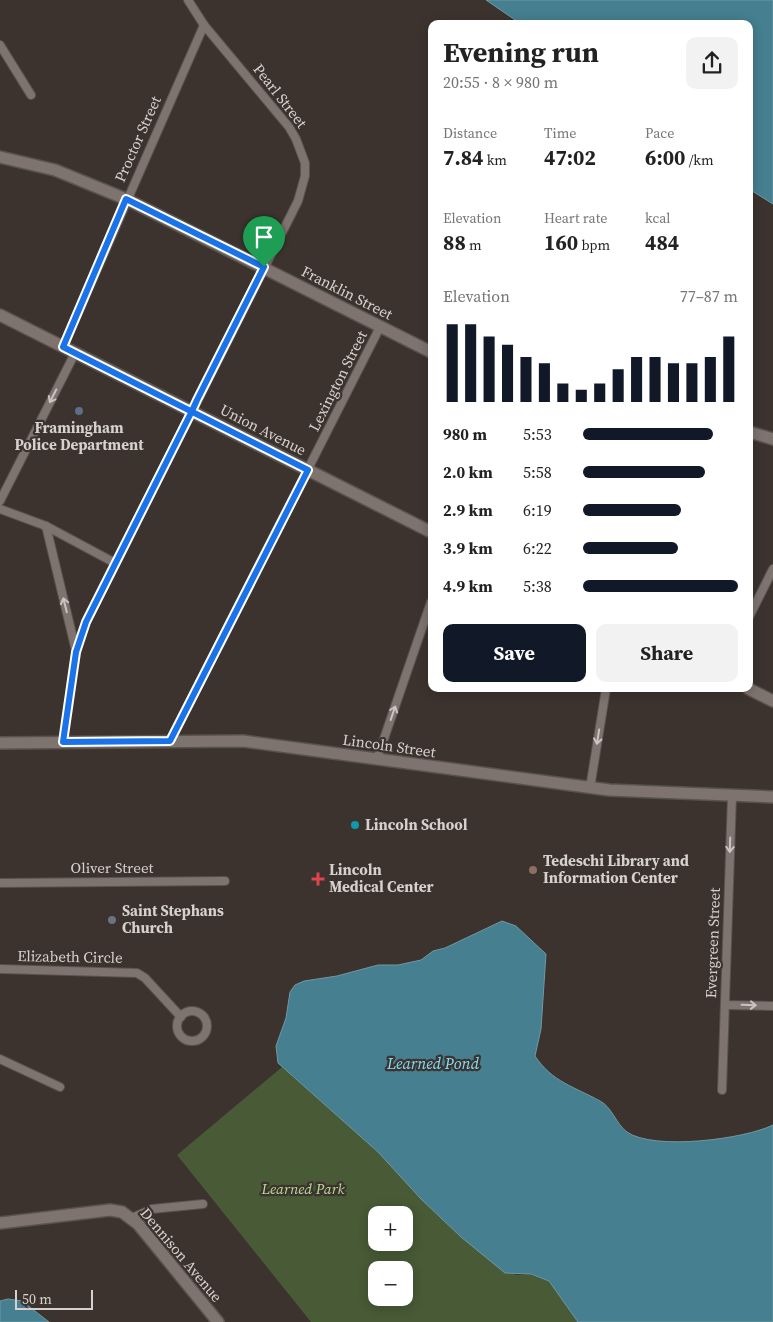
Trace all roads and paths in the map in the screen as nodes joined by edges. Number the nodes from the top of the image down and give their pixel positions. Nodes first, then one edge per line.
1 (188, 0) edge
2 (204, 25) junction
3 (0, 45) edge
4 (31, 95) dead end
5 (0, 157) edge
6 (126, 199) junction
7 (264, 267) junction
8 (0, 315) edge
9 (380, 327) junction
10 (63, 347) junction
11 (428, 351) edge
12 (75, 353) junction
13 (192, 411) junction
14 (753, 433) edge
15 (773, 439) edge
16 (308, 470) junction
17 (0, 501) edge
18 (0, 508) edge
19 (46, 526) junction
20 (428, 530) edge
21 (115, 564) junction
22 (773, 569) edge
23 (753, 609) edge
24 (428, 611) edge
25 (76, 652) junction
26 (753, 691) edge
27 (606, 692) edge
28 (773, 701) edge
29 (170, 741) junction
30 (63, 742) junction
31 (0, 743) edge
32 (377, 759) junction
33 (590, 788) junction
34 (732, 796) junction
35 (773, 797) edge
36 (225, 881) dead end
37 (0, 883) edge
38 (0, 968) edge
39 (725, 1005) junction
40 (773, 1006) edge
41 (181, 1017) junction
42 (0, 1059) edge
43 (60, 1087) dead end
44 (722, 1090) dead end
45 (203, 1204) dead end
46 (132, 1218) junction
47 (0, 1222) edge
48 (218, 1322) edge

1 - 2 street, Pearl Street
2 - 6 street, Proctor Street
2 - 7 street, Pearl Street
3 - 4 street
5 - 6 street, Franklin Street
6 - 7 street, Franklin Street
6 - 10 street, Proctor Street
7 - 9 street, Franklin Street
7 - 13 street, Pearl Street
8 - 10 street, Union Avenue
9 - 11 street, Franklin Street
9 - 16 street, Lexington Street
10 - 12 street, Union Avenue
12 - 13 street, Union Avenue
12 -> 17 street
13 - 16 street, Union Avenue
13 - 21 street, Pearl Street
14 - 15 street
16 - 20 street, Union Avenue
16 - 29 street, Lexington Street
18 - 19 street
19 - 21 street
25 -> 19 street
21 - 25 street, Pearl Street
22 - 23 street
32 -> 24 street
25 - 30 street, Pearl Street
26 - 28 street
27 -> 33 street
29 - 30 street, Lincoln Street
29 - 32 street, Lincoln Street
30 - 31 street, Lincoln Street
32 - 33 street, Lincoln Street
33 - 34 street, Lincoln Street
34 - 35 street, Lincoln Street
34 -> 39 street, Evergreen Street
36 - 37 street, Oliver Street
38 - 41 street, Elizabeth Circle
39 -> 40 street
39 - 44 street, Evergreen Street
41 - 41 street
42 - 43 street
45 - 46 street
46 - 47 street, Dennison Avenue
46 - 48 street, Dennison Avenue

